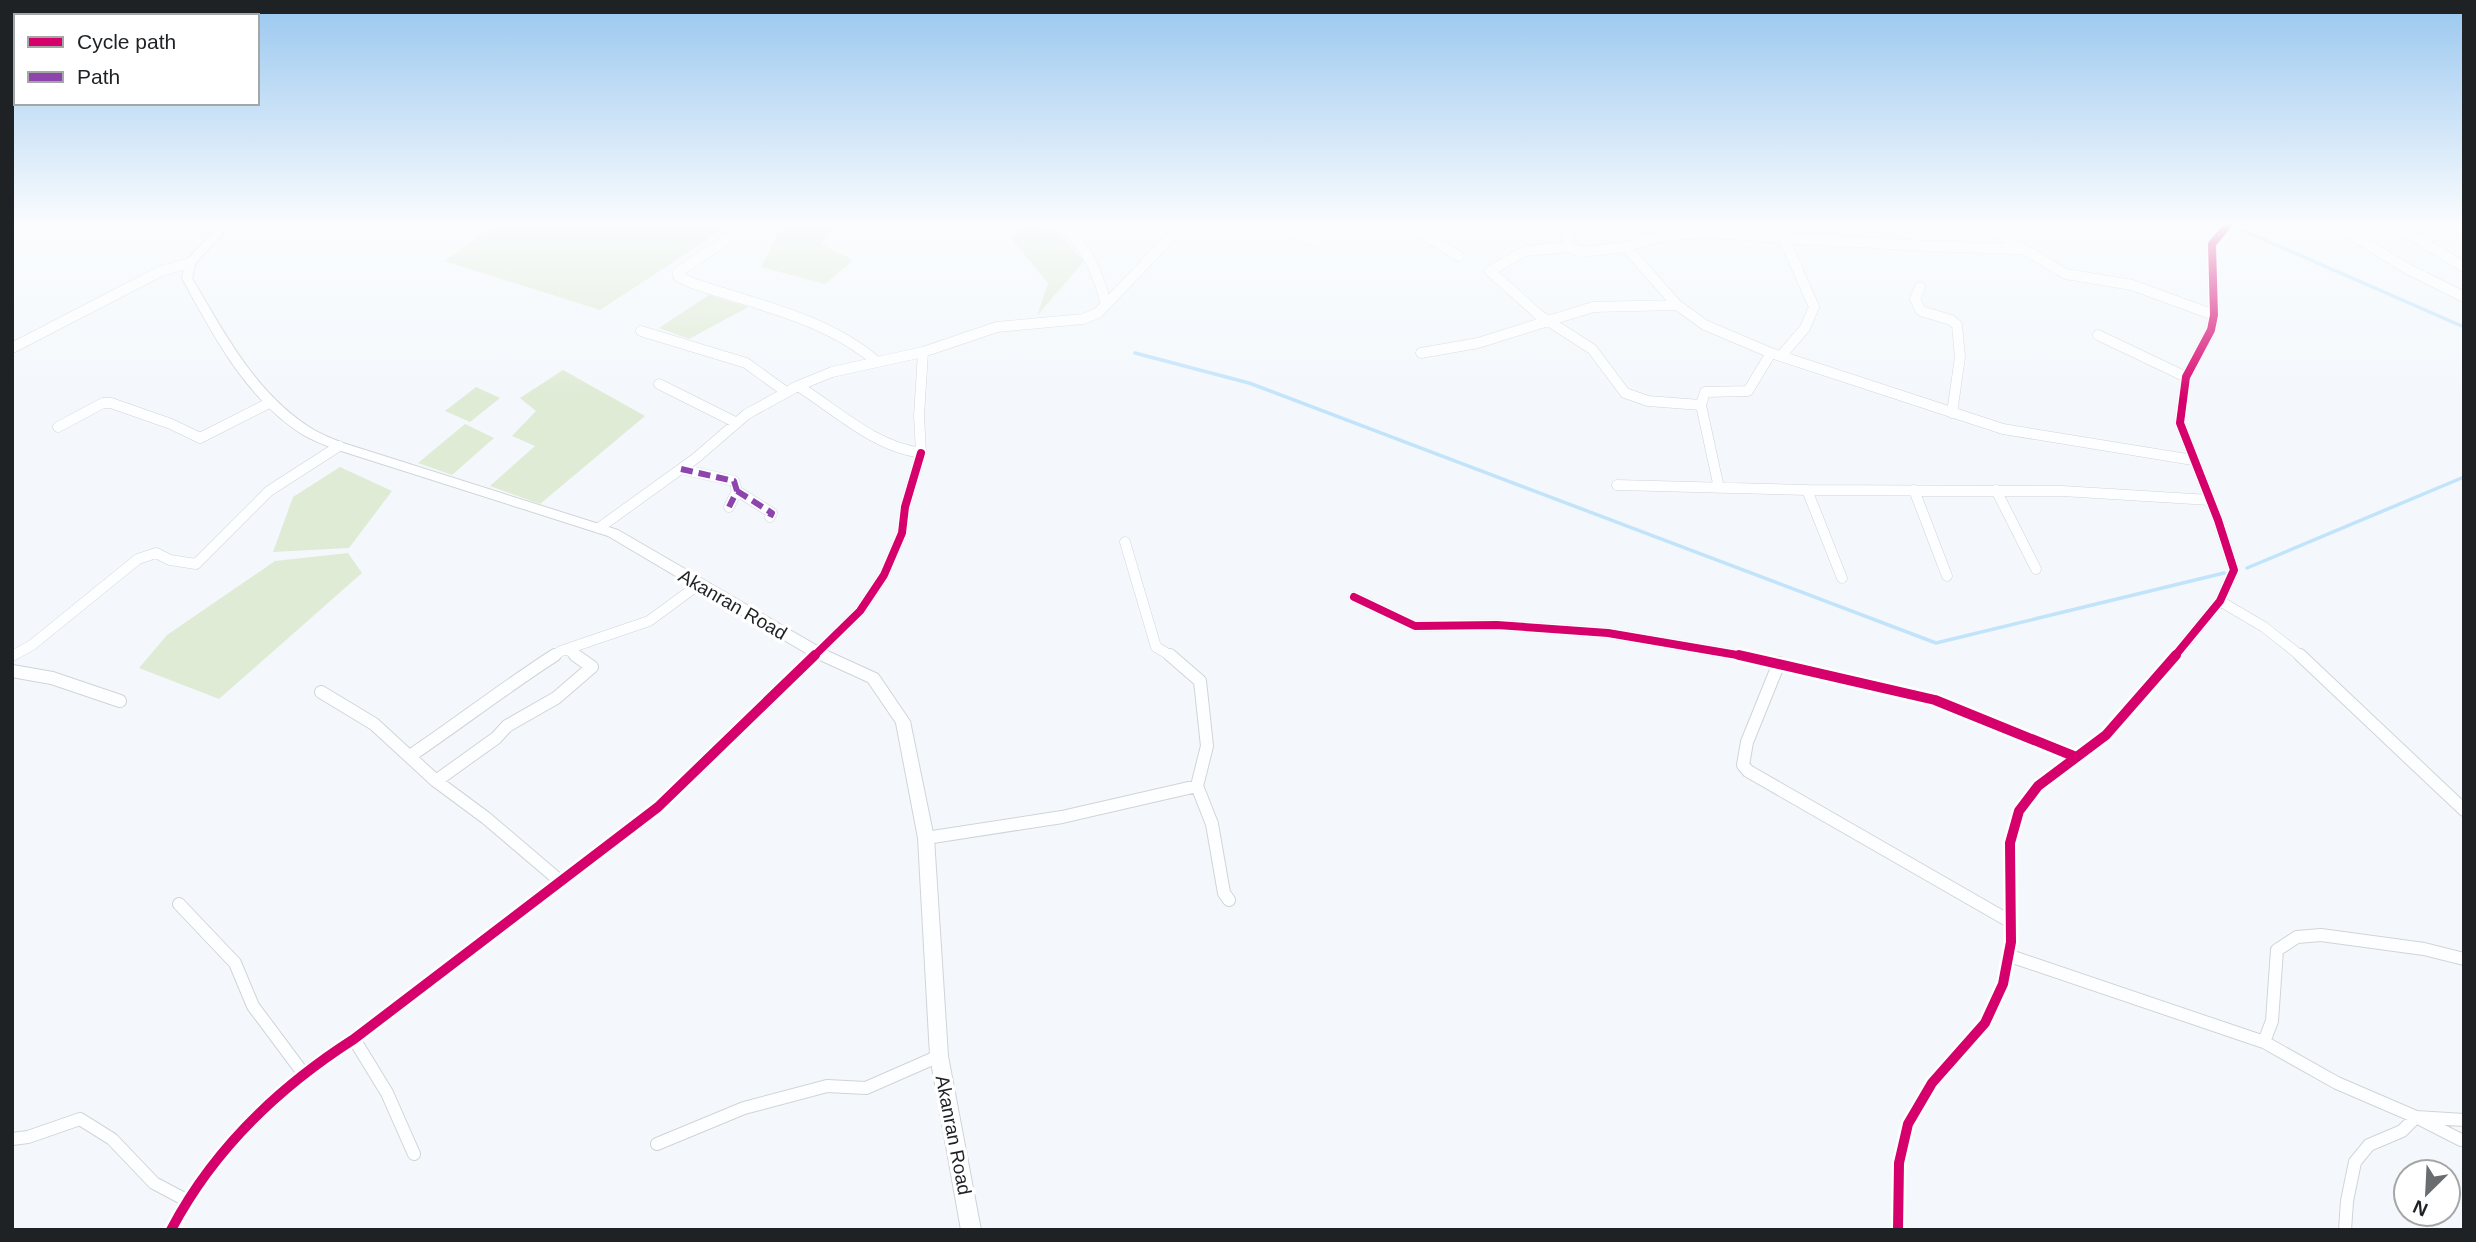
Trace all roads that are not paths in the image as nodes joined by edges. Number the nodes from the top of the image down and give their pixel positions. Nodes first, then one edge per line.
1 (138, 283) edge
2 (190, 283) edge
3 (696, 283) edge
4 (1101, 283) edge
5 (1126, 283) edge
6 (1504, 283) edge
7 (1658, 283) edge
8 (1803, 283) edge
9 (2124, 283) edge
10 (2213, 283) edge
11 (2435, 283) edge
12 (1920, 287) dead end
13 (2464, 288) edge
14 (2454, 293) junction
15 (2464, 297) edge
16 (1106, 304) junction
17 (1677, 305) junction
18 (2214, 315) junction
19 (1547, 321) junction
20 (641, 331) dead end
21 (2098, 335) dead end
22 (12, 348) edge
23 (923, 352) junction
24 (1420, 353) dead end
25 (1776, 354) junction
26 (877, 362) junction
27 (2186, 377) junction
28 (659, 384) dead end
29 (798, 386) junction
30 (786, 392) junction
31 (271, 402) junction
32 (1701, 405) junction
33 (1952, 413) junction
34 (737, 423) junction
35 (58, 427) dead end
36 (339, 446) junction
37 (921, 453) junction
38 (2193, 460) junction
39 (681, 468) junction
40 (1618, 485) dead end
41 (1719, 488) junction
42 (1807, 490) junction
43 (1914, 490) junction
44 (1996, 490) junction
45 (737, 491) junction
46 (2210, 500) junction
47 (729, 508) dead end
48 (770, 517) dead end
49 (599, 528) junction
50 (1125, 542) dead end
51 (2036, 569) dead end
52 (1947, 576) dead end
53 (1842, 578) dead end
54 (698, 585) junction
55 (1354, 597) dead end
56 (2220, 601) junction
57 (567, 649) junction
58 (816, 652) junction
59 (12, 656) edge
60 (1779, 663) junction
61 (12, 671) edge
62 (321, 692) dead end
63 (120, 701) dead end
64 (410, 756) junction
65 (2077, 757) junction
66 (436, 781) junction
67 (1197, 786) junction
68 (2464, 810) edge
69 (926, 838) junction
70 (560, 881) junction
71 (1229, 900) dead end
72 (179, 904) dead end
73 (2011, 922) junction
74 (2010, 956) junction
75 (2464, 959) edge
76 (354, 1039) junction
77 (2264, 1042) junction
78 (939, 1056) junction
79 (303, 1073) junction
80 (2416, 1117) junction
81 (2464, 1120) edge
82 (12, 1139) edge
83 (657, 1144) dead end
84 (2463, 1144) edge
85 (414, 1154) dead end
86 (186, 1200) junction
87 (171, 1230) edge
88 (971, 1230) edge
89 (1898, 1230) edge
90 (2345, 1230) edge

1 - 22 street
2 - 31 main road, Akanran Road
3 - 26 street
4 - 16 street
5 - 16 street
6 - 19 street
7 - 17 street
8 - 25 street
9 - 18 street
10 - 18 street
11 - 14 street
12 - 33 street
13 - 14 street
14 - 15 street
16 - 23 street
17 - 19 street
17 - 25 street
18 - 27 street
19 - 24 street
19 - 32 street
20 - 30 street
21 - 27 street
23 - 26 street
23 - 37 street
25 - 32 street
25 - 33 street
26 - 29 street
27 - 38 street
28 - 34 street
29 - 30 street
29 - 37 street
30 - 34 street
31 - 35 street
31 - 36 main road, Akanran Road
32 - 41 street
33 - 38 street
34 - 39 street
36 - 49 main road, Akanran Road
36 - 59 street
37 - 58 street
38 - 46 street
39 - 45 street
39 - 49 street
40 - 41 street
41 - 42 street
42 - 43 street
42 - 53 street
43 - 44 street
43 - 52 street
44 - 46 street
44 - 51 street
45 - 47 street
45 - 48 street
46 - 56 street
49 - 54 main road, Akanran Road
50 - 67 street
54 - 57 street
54 - 58 main road, Akanran Road
55 - 60 street
56 - 65 street
56 - 68 street
57 - 64 street
57 - 66 street
58 - 69 main road, Akanran Road
58 - 70 street
60 - 65 street
60 - 73 street
61 - 63 street
62 - 64 street
64 - 66 street
65 - 73 street
66 - 70 street
67 - 69 street
67 - 71 street
69 - 78 main road, Akanran Road
70 - 76 street
72 - 79 street
73 - 74 street
74 - 77 street
74 - 89 street
75 - 77 street
76 - 79 street
76 - 85 street
77 - 80 street
78 - 83 street
78 - 88 main road, Akanran Road
79 - 86 street
80 - 81 street
80 - 84 street
80 - 90 street
82 - 86 street
86 - 87 street

